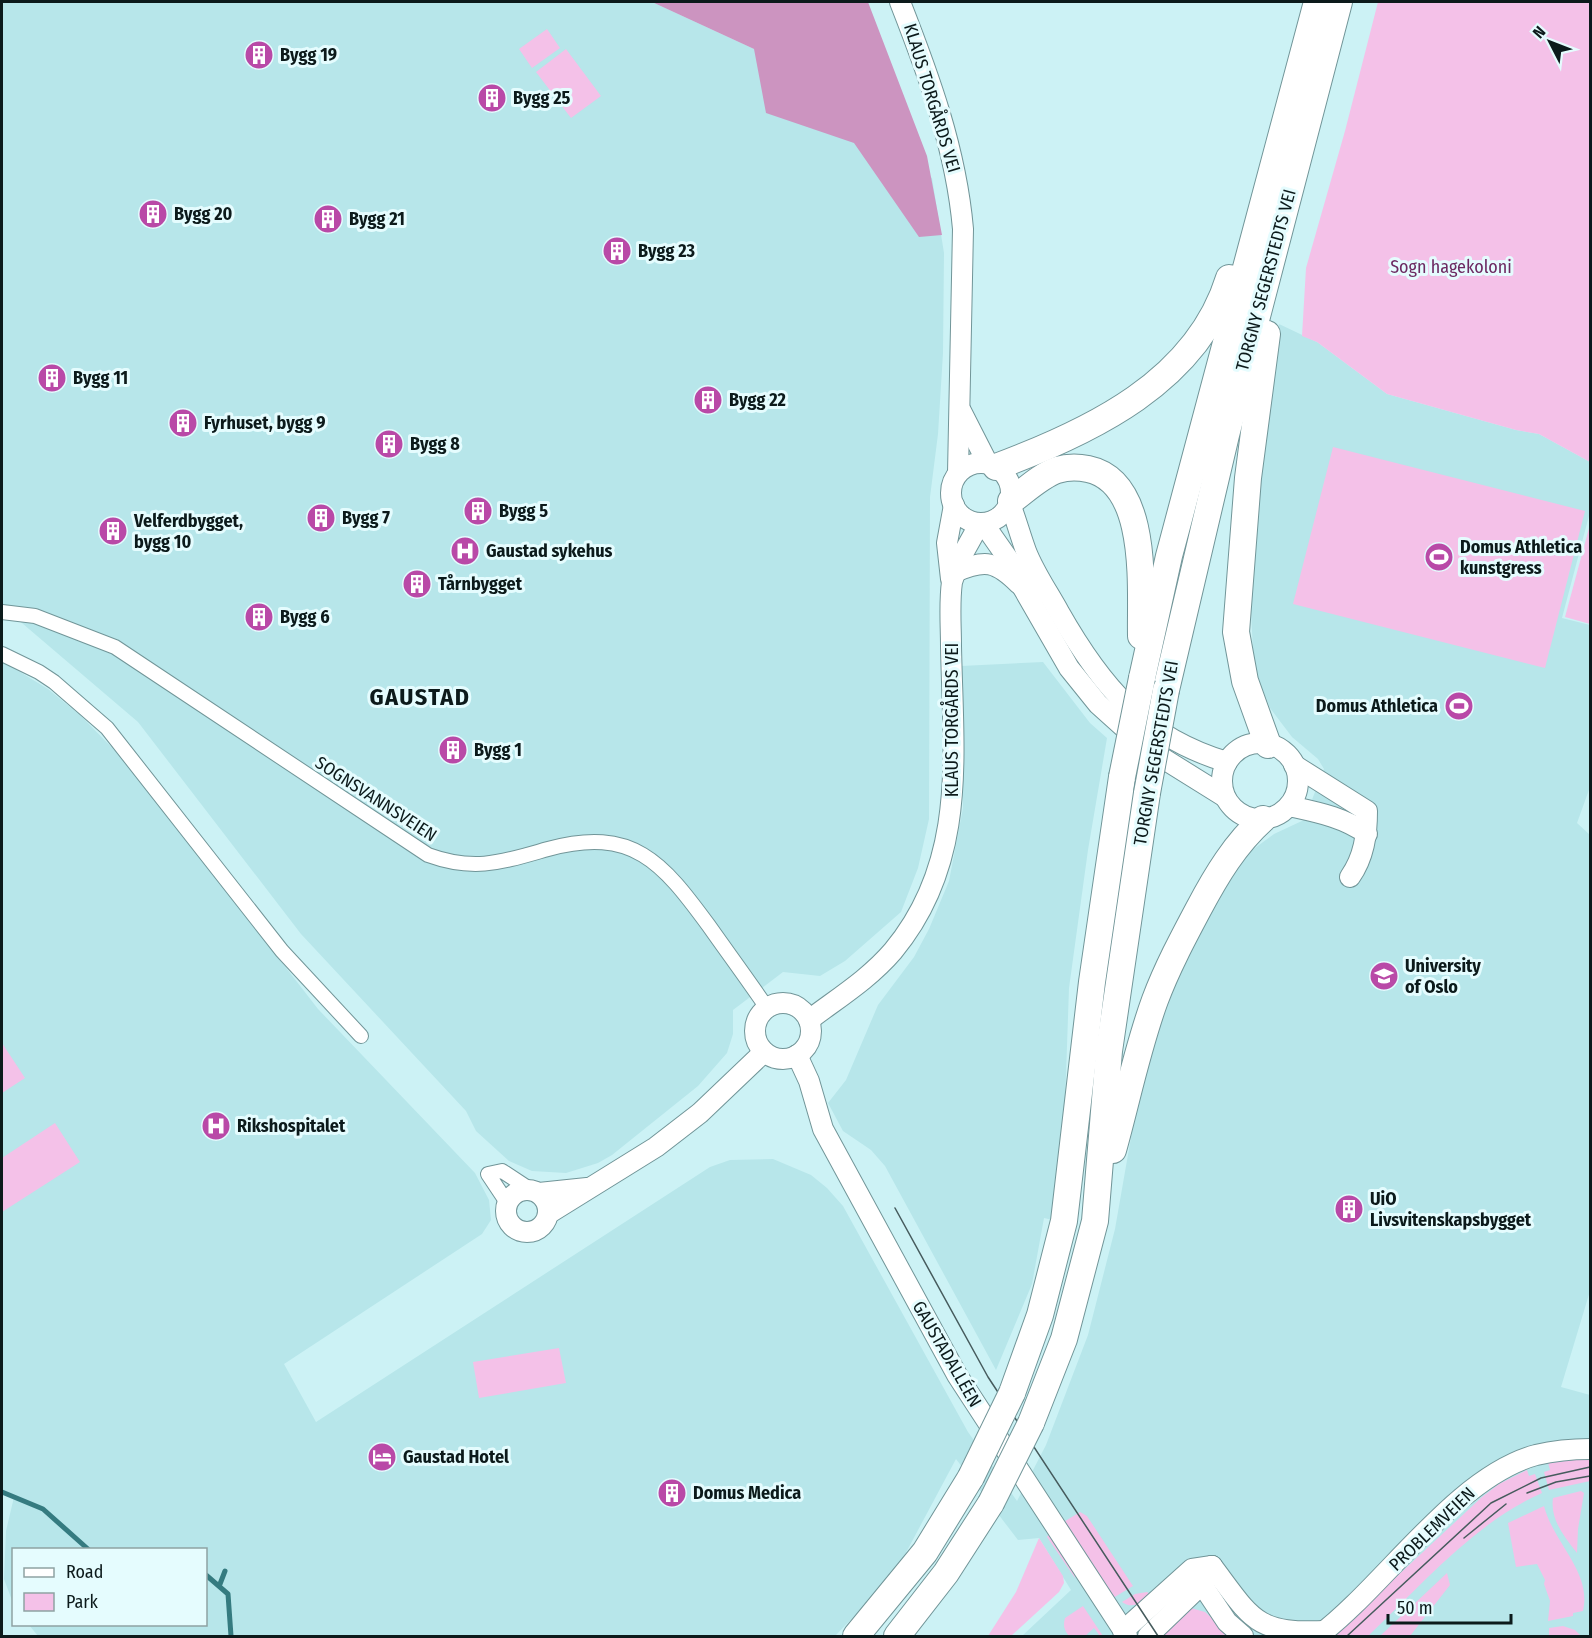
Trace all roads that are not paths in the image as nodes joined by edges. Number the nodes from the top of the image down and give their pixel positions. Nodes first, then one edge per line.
1 (900, 2) edge
2 (1317, 2) edge
3 (1339, 2) edge
4 (1279, 153) junction
5 (1288, 199) junction
6 (961, 411) junction
7 (992, 465) junction
8 (958, 473) junction
9 (1010, 502) junction
10 (954, 505) junction
11 (981, 524) junction
12 (953, 577) junction
13 (1023, 588) junction
14 (2, 612) edge
15 (2, 654) edge
16 (1142, 673) junction
17 (1268, 745) junction
18 (1227, 762) junction
19 (1294, 765) junction
20 (1225, 797) junction
21 (1289, 806) junction
22 (1263, 819) junction
23 (1366, 834) junction
24 (1350, 877) dead end
25 (767, 1008) junction
26 (809, 1020) junction
27 (361, 1036) dead end
28 (764, 1052) junction
29 (796, 1055) junction
30 (587, 1188) junction
31 (535, 1192) junction
32 (1099, 1196) junction
33 (507, 1204) junction
34 (548, 1214) junction
35 (1590, 1449) edge
36 (1197, 1577) junction
37 (896, 1590) junction
38 (1125, 1634) edge
39 (1322, 1634) edge
40 (842, 1636) edge
41 (856, 1636) edge
42 (897, 1636) edge
43 (1148, 1636) edge
44 (1243, 1636) edge

1 - 6 street, KLAUS TORGÅRDS VEI
2 - 4 highway, TORGNY SEGERSTEDTS VEI
3 - 5 highway, TORGNY SEGERSTEDTS VEI
4 - 7 highway
4 - 16 highway, TORGNY SEGERSTEDTS VEI
5 - 17 highway
5 - 32 highway, TORGNY SEGERSTEDTS VEI, bridge
6 - 7 street, KLAUS TORGÅRDS VEI
6 - 8 street, KLAUS TORGÅRDS VEI
7 - 8 street
7 - 9 street
8 - 10 street
9 - 11 street
9 - 16 highway
9 - 18 street
10 - 11 street
10 - 12 street, KLAUS TORGÅRDS VEI
11 - 12 street, KLAUS TORGÅRDS VEI
11 - 13 street
12 - 13 street
12 - 26 street, KLAUS TORGÅRDS VEI
13 - 20 street
14 - 25 street, SOGNSVANNSVEIEN
15 - 27 street
16 - 37 highway, TORGNY SEGERSTEDTS VEI, bridge
17 - 18 street
17 - 19 street
18 - 20 street
19 - 21 street
19 - 23 street
20 - 22 street
21 - 22 street
21 - 23 street
22 - 32 highway
23 - 24 street
25 - 26 street
25 - 28 street
26 - 29 street
28 - 29 street
28 - 30 street
29 - 38 street, GAUSTADALLÉEN
30 - 31 street
30 - 34 street
31 - 33 street
31 - 33 street
31 - 34 street
32 - 42 highway, TORGNY SEGERSTEDTS VEI, bridge
33 - 34 street
35 - 39 street, PROBLEMVEIEN
36 - 38 street
36 - 39 street, PROBLEMVEIEN
36 - 43 street
36 - 44 street
37 - 40 highway
37 - 41 highway

